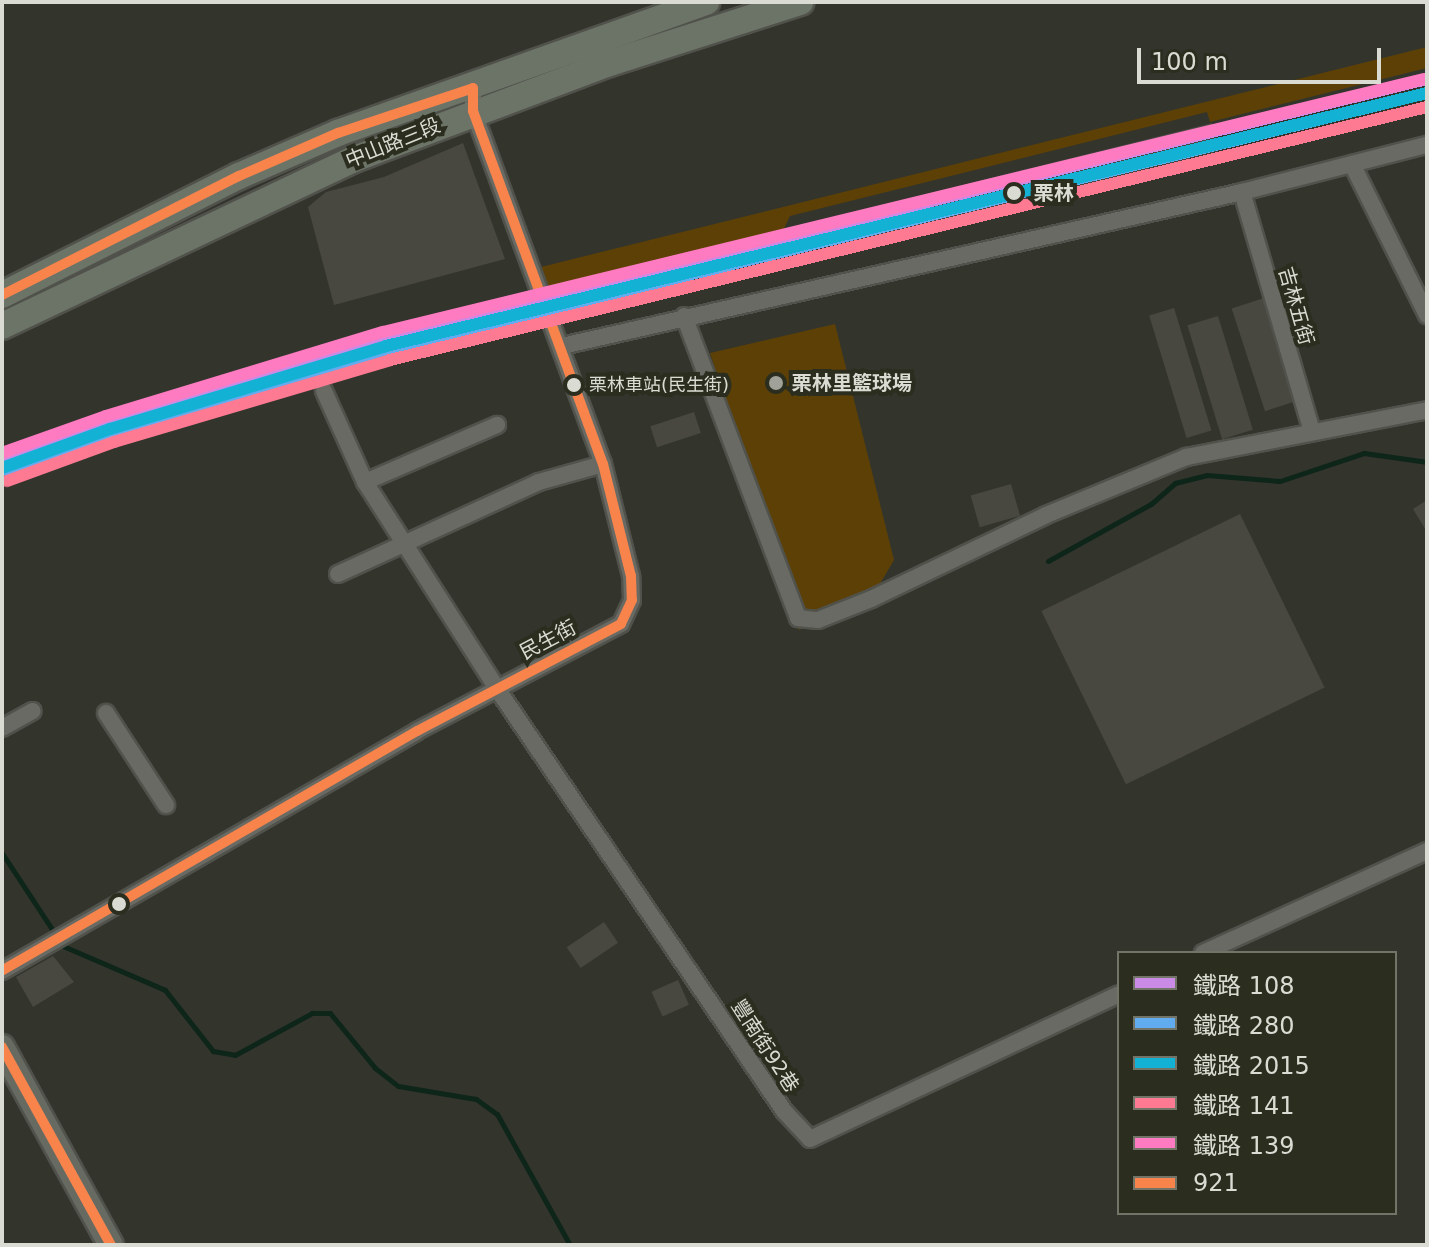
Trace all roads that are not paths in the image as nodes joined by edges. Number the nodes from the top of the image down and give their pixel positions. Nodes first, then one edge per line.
1 (706, 2) edge
2 (800, 2) edge
3 (473, 99) junction
4 (1427, 145) edge
5 (1352, 164) junction
6 (1242, 192) junction
7 (2, 295) edge
8 (1427, 315) edge
9 (684, 316) junction
10 (4, 321) edge
11 (562, 346) junction
12 (324, 391) dead end
13 (1427, 410) edge
14 (497, 425) dead end
15 (1312, 432) junction
16 (603, 464) junction
17 (365, 482) junction
18 (407, 542) junction
19 (338, 574) dead end
20 (498, 690) junction
21 (33, 711) dead end
22 (106, 713) dead end
23 (2, 728) edge
24 (166, 805) dead end
25 (1427, 851) edge
26 (1207, 951) edge
27 (2, 971) edge
28 (1117, 995) edge
29 (2, 1047) edge
30 (111, 1245) edge

1 - 3 main road, 中山路三段
2 - 3 main road, 中山路三段
3 - 7 main road, 中山路三段
3 - 10 main road, 中山路三段
3 - 11 street, 民生街
4 - 5 street
5 - 6 street
5 - 8 street
6 - 9 street
6 - 15 street, 吉林五街
9 - 11 street
9 - 15 street
11 - 16 street, 民生街
12 - 17 street
13 - 15 street
14 - 17 street
16 - 18 street
16 - 20 street, 民生街
17 - 18 street
18 - 19 street
18 - 20 street
20 - 27 street, 民生街
20 - 28 street, 豐南街92巷
21 - 23 street
22 - 24 street
25 - 26 street
29 - 30 street

